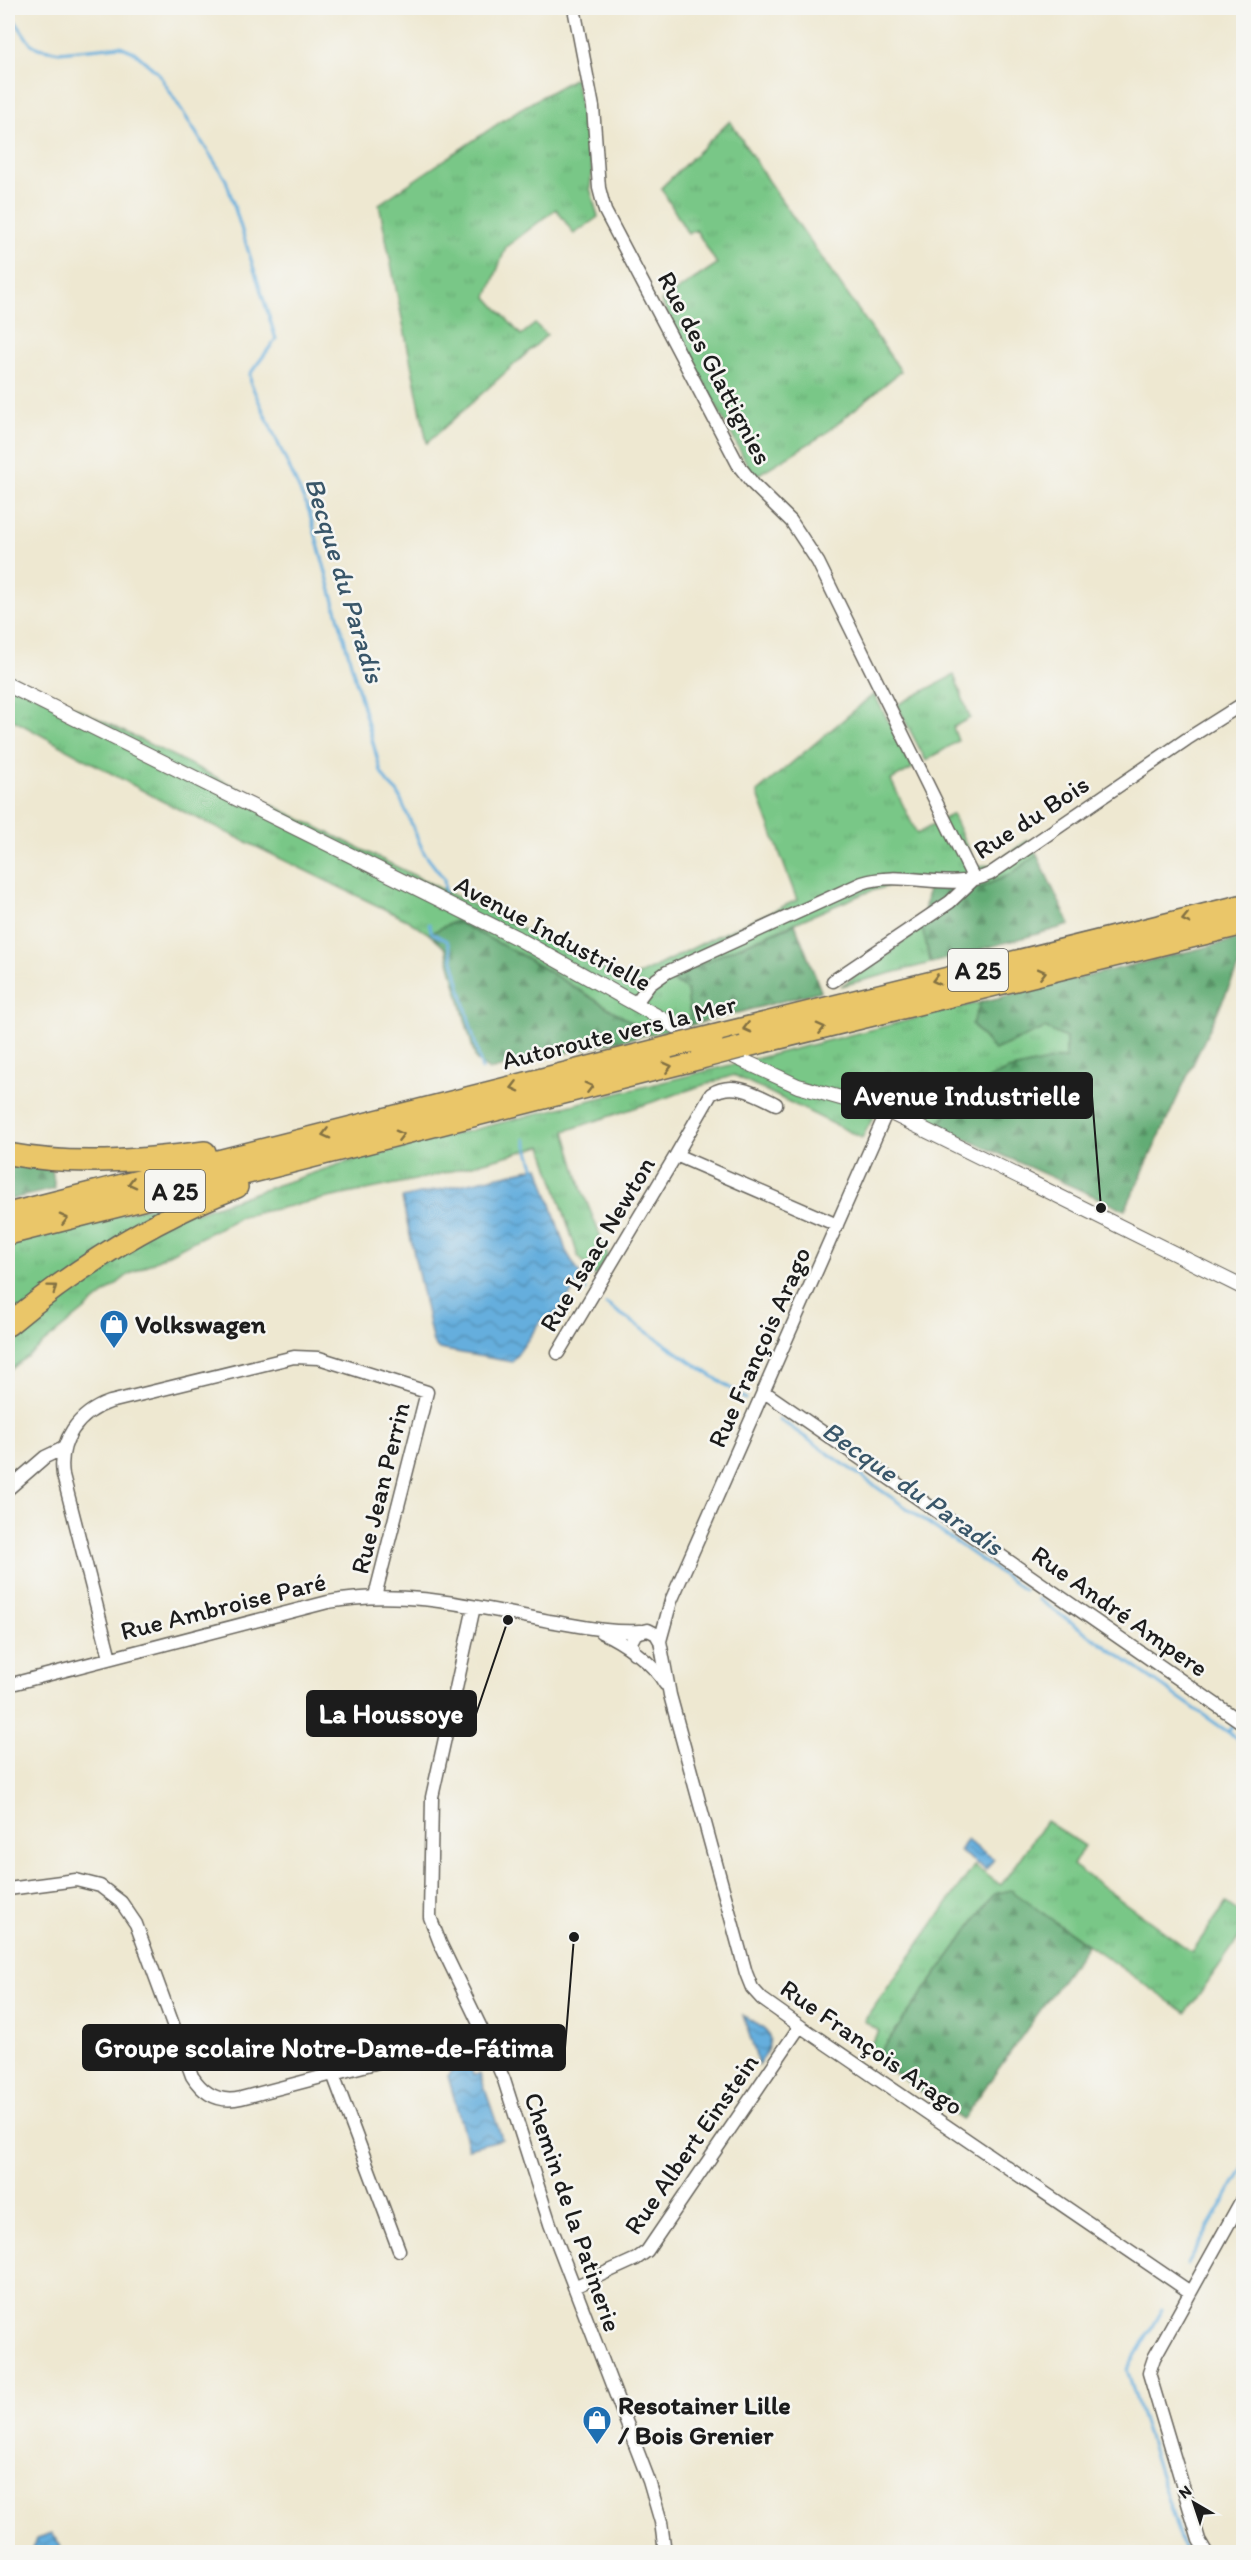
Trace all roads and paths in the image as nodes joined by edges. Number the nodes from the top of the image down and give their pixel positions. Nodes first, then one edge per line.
1 (574, 8) edge
2 (8, 685) edge
3 (1244, 703) edge
4 (972, 881) junction
5 (1244, 906) edge
6 (1244, 924) edge
7 (833, 981) dead end
8 (635, 1004) junction
9 (776, 1104) dead end
10 (887, 1111) junction
11 (270, 1148) junction
12 (343, 1149) junction
13 (8, 1154) edge
14 (676, 1155) junction
15 (8, 1214) edge
16 (837, 1225) junction
17 (8, 1234) edge
18 (1244, 1288) edge
19 (8, 1325) edge
20 (558, 1353) dead end
21 (763, 1391) junction
22 (64, 1448) junction
23 (8, 1489) edge
24 (375, 1596) junction
25 (671, 1601) junction
26 (474, 1607) junction
27 (594, 1629) junction
28 (643, 1630) junction
29 (660, 1643) junction
30 (637, 1655) junction
31 (110, 1658) junction
32 (8, 1684) edge
33 (670, 1695) junction
34 (1244, 1724) edge
35 (8, 1889) edge
36 (800, 2026) junction
37 (409, 2054) dead end
38 (333, 2074) junction
39 (1244, 2196) edge
40 (399, 2250) dead end
41 (574, 2287) junction
42 (1190, 2292) junction
43 (665, 2553) edge
44 (1206, 2553) edge

1 - 4 street, Rue des Glattignies
2 - 8 street, Avenue Industrielle
3 - 4 street, Rue du Bois
4 - 7 street
4 - 8 street, Rue du Bois
5 -> 11 highway, Autoroute vers la Mer / A 25, bridge
12 -> 6 highway, A 25, bridge
8 - 10 street, Avenue Industrielle
9 - 14 street
10 - 16 street, Rue François Arago
10 - 18 street, Avenue Industrielle
11 - 13 highway
11 -> 15 highway, Autoroute vers la Mer / A 25
17 -> 12 highway, A 25
19 -> 12 highway
14 - 16 street, Rue Isaac Newton
14 - 20 street, Rue Isaac Newton
16 - 21 street, Rue François Arago
21 - 25 street, Rue François Arago
21 - 34 street, Rue André Ampere
22 - 23 street
22 - 24 street, Rue Jean Perrin
22 - 31 street, Rue Jean Perrin
24 - 26 street, Rue Ambroise Paré
24 - 31 street, Rue Ambroise Paré
25 - 28 street, Rue François Arago
25 - 29 street, Rue François Arago
26 - 27 street, Rue Ambroise Paré
26 - 41 street, Chemin de la Patinerie
27 - 28 street, Rue Ambroise Paré
27 - 30 street, Rue Ambroise Paré
28 - 29 street
28 - 30 street
29 - 30 street
29 - 33 street, Rue François Arago
30 - 33 street, Rue François Arago
31 - 32 street, Rue Ambroise Paré
33 - 36 street, Rue François Arago
35 - 38 street
36 - 41 street, Rue Albert Einstein
36 - 42 street, Rue François Arago
37 - 38 street
38 - 40 street
39 - 42 street
41 - 43 street, Chemin de la Patinerie
42 - 44 street

